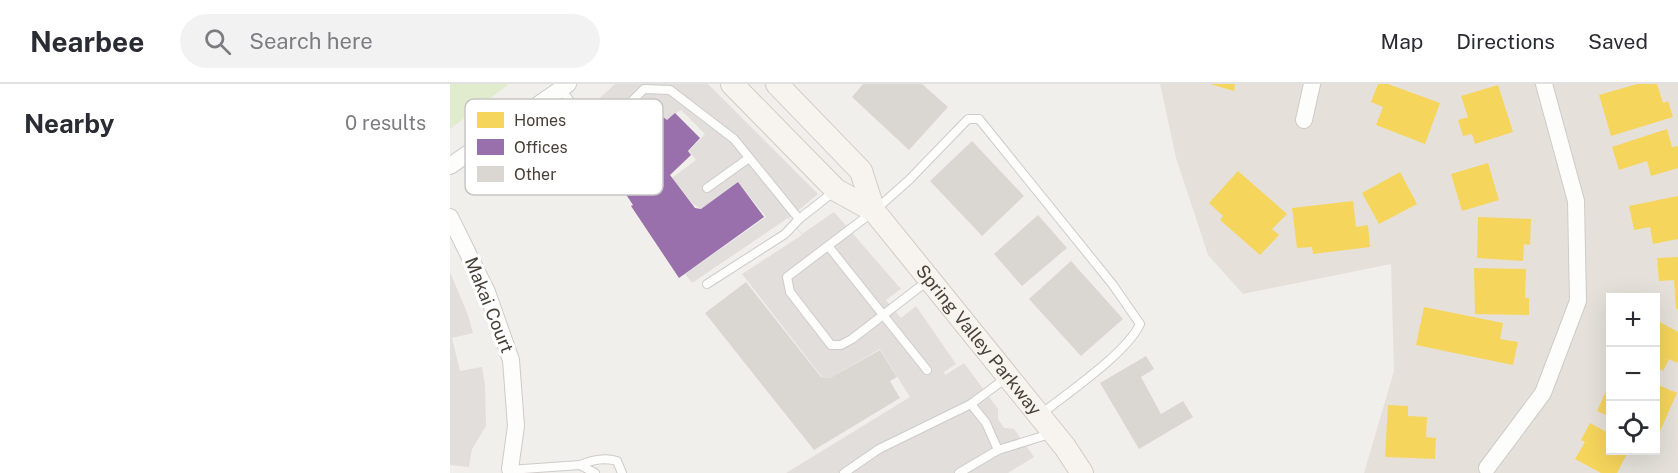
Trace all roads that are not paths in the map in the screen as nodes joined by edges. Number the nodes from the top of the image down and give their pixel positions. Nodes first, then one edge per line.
1 (732, 84) edge
2 (777, 84) edge
3 (1312, 84) edge
4 (1544, 84) edge
5 (565, 87) edge
6 (548, 99) edge
7 (634, 99) edge
8 (1304, 120) dead end
9 (465, 156) edge
10 (749, 158) junction
11 (450, 166) edge
12 (707, 188) dead end
13 (836, 190) junction
14 (874, 211) junction
15 (450, 217) edge
16 (800, 219) junction
17 (830, 247) junction
18 (930, 279) junction
19 (707, 284) dead end
20 (884, 315) junction
21 (927, 370) dead end
22 (1008, 377) junction
23 (971, 404) junction
24 (1039, 416) junction
25 (1053, 433) junction
26 (998, 450) junction
27 (580, 465) junction
28 (1487, 468) dead end
29 (507, 472) edge
30 (596, 473) edge
31 (622, 473) edge
32 (844, 473) edge
33 (959, 473) edge
34 (1082, 473) edge

1 - 13 street, Spring Valley Parkway
2 - 14 street, Spring Valley Parkway
3 - 8 street
4 - 28 street
5 - 6 street
7 - 10 lane
9 - 11 street
10 - 12 lane
10 - 16 lane
13 - 14 street, Spring Valley Parkway
13 - 16 lane
14 - 17 lane
14 - 18 street, Spring Valley Parkway
14 - 24 lane
15 - 29 street, Makai Court
16 - 19 lane
17 - 20 lane
17 - 20 lane
18 - 20 lane
18 - 22 street, Spring Valley Parkway
20 - 21 lane
22 - 23 lane
22 - 24 street, Spring Valley Parkway
23 - 26 lane
23 - 32 lane
24 - 25 street, Spring Valley Parkway
25 - 26 lane
25 - 34 street, Spring Valley Parkway
26 - 33 lane
27 - 29 lane
27 - 30 lane
27 - 31 lane

